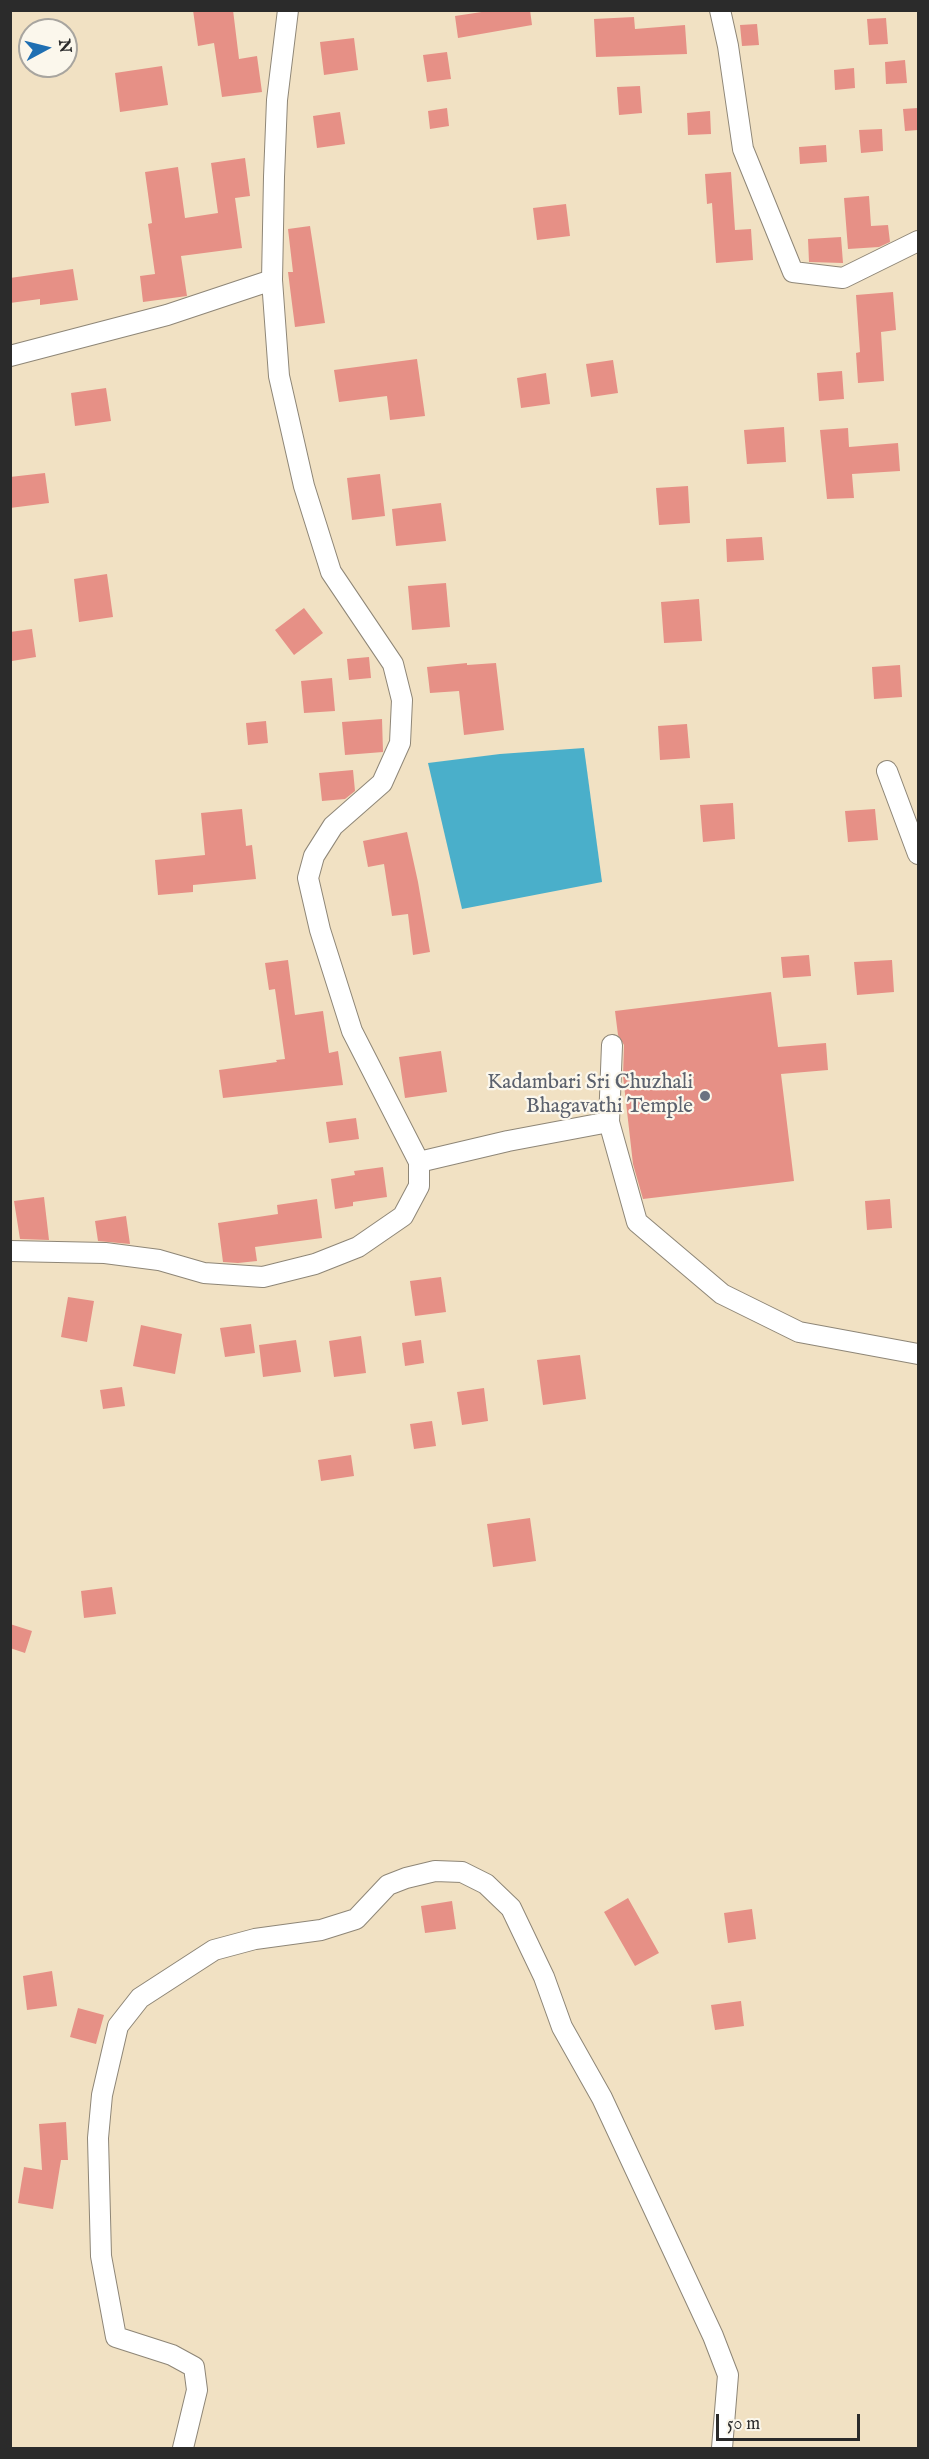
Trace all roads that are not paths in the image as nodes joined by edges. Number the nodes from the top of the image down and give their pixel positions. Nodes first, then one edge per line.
1 (288, 10) edge
2 (720, 10) edge
3 (918, 241) edge
4 (272, 280) junction
5 (10, 356) edge
6 (887, 771) dead end
7 (918, 854) edge
8 (612, 1045) dead end
9 (609, 1122) junction
10 (419, 1162) junction
11 (10, 1251) edge
12 (918, 1354) edge
13 (183, 2448) edge
14 (722, 2448) edge

1 - 4 street
2 - 3 street
4 - 5 street
4 - 10 street
6 - 7 street
8 - 9 street
9 - 10 street
9 - 12 street
10 - 11 street
13 - 14 street

